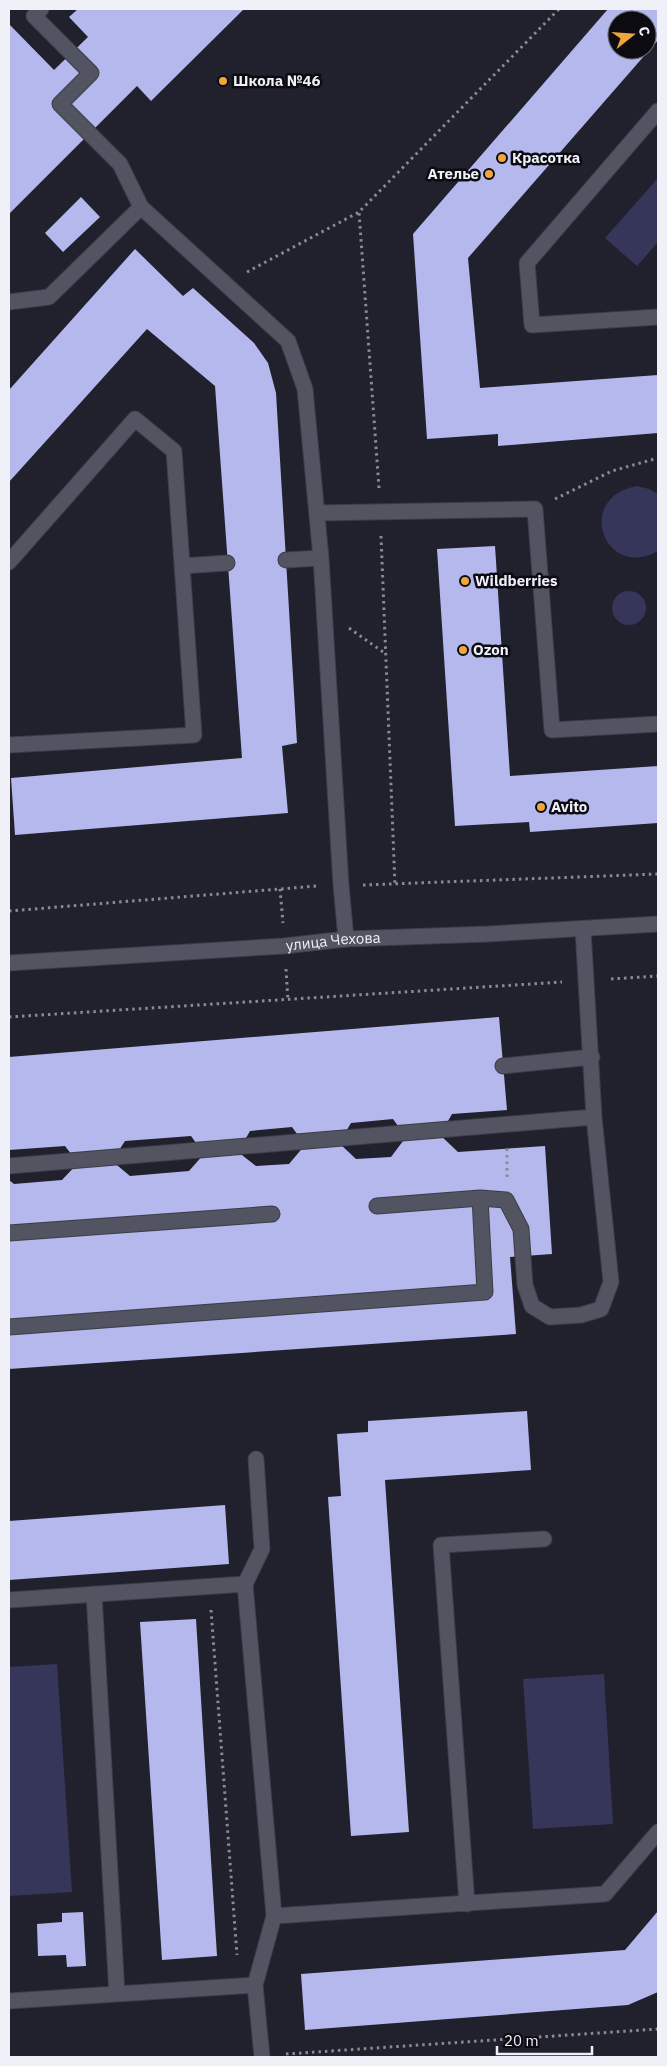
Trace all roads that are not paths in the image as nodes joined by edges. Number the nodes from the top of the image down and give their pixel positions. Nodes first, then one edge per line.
1 (41, 9) edge
2 (658, 112) edge
3 (141, 207) junction
4 (9, 302) edge
5 (658, 317) edge
6 (317, 513) junction
7 (321, 558) junction
8 (286, 560) dead end
9 (9, 562) edge
10 (227, 563) dead end
11 (182, 566) junction
12 (658, 724) edge
13 (9, 745) edge
14 (658, 924) edge
15 (583, 929) junction
16 (346, 939) junction
17 (9, 963) edge
18 (592, 1057) junction
19 (503, 1066) dead end
20 (594, 1117) junction
21 (9, 1166) edge
22 (480, 1198) junction
23 (377, 1206) dead end
24 (272, 1214) dead end
25 (9, 1233) edge
26 (9, 1327) edge
27 (256, 1460) dead end
28 (544, 1539) dead end
29 (245, 1584) junction
30 (94, 1594) junction
31 (9, 1600) edge
32 (658, 1832) edge
33 (467, 1904) junction
34 (274, 1916) junction
35 (250, 1985) junction
36 (117, 1994) junction
37 (9, 2001) edge
38 (262, 2057) edge

1 - 3 street
2 - 5 street
3 - 4 street
3 - 6 street
6 - 7 street
6 - 12 street
7 - 8 street
7 - 16 street
9 - 11 street
10 - 11 street
11 - 13 street
14 - 15 street, улица Чехова
15 - 16 street, улица Чехова
15 - 18 street
16 - 17 street, улица Чехова
18 - 19 street
18 - 20 street
20 - 21 street
20 - 22 street
22 - 23 street
22 - 26 street
24 - 25 street
27 - 29 street
28 - 33 street
29 - 30 street
29 - 34 street
30 - 31 street
30 - 36 street
32 - 33 street
33 - 34 street
34 - 35 street
35 - 36 street
35 - 38 street
36 - 37 street

